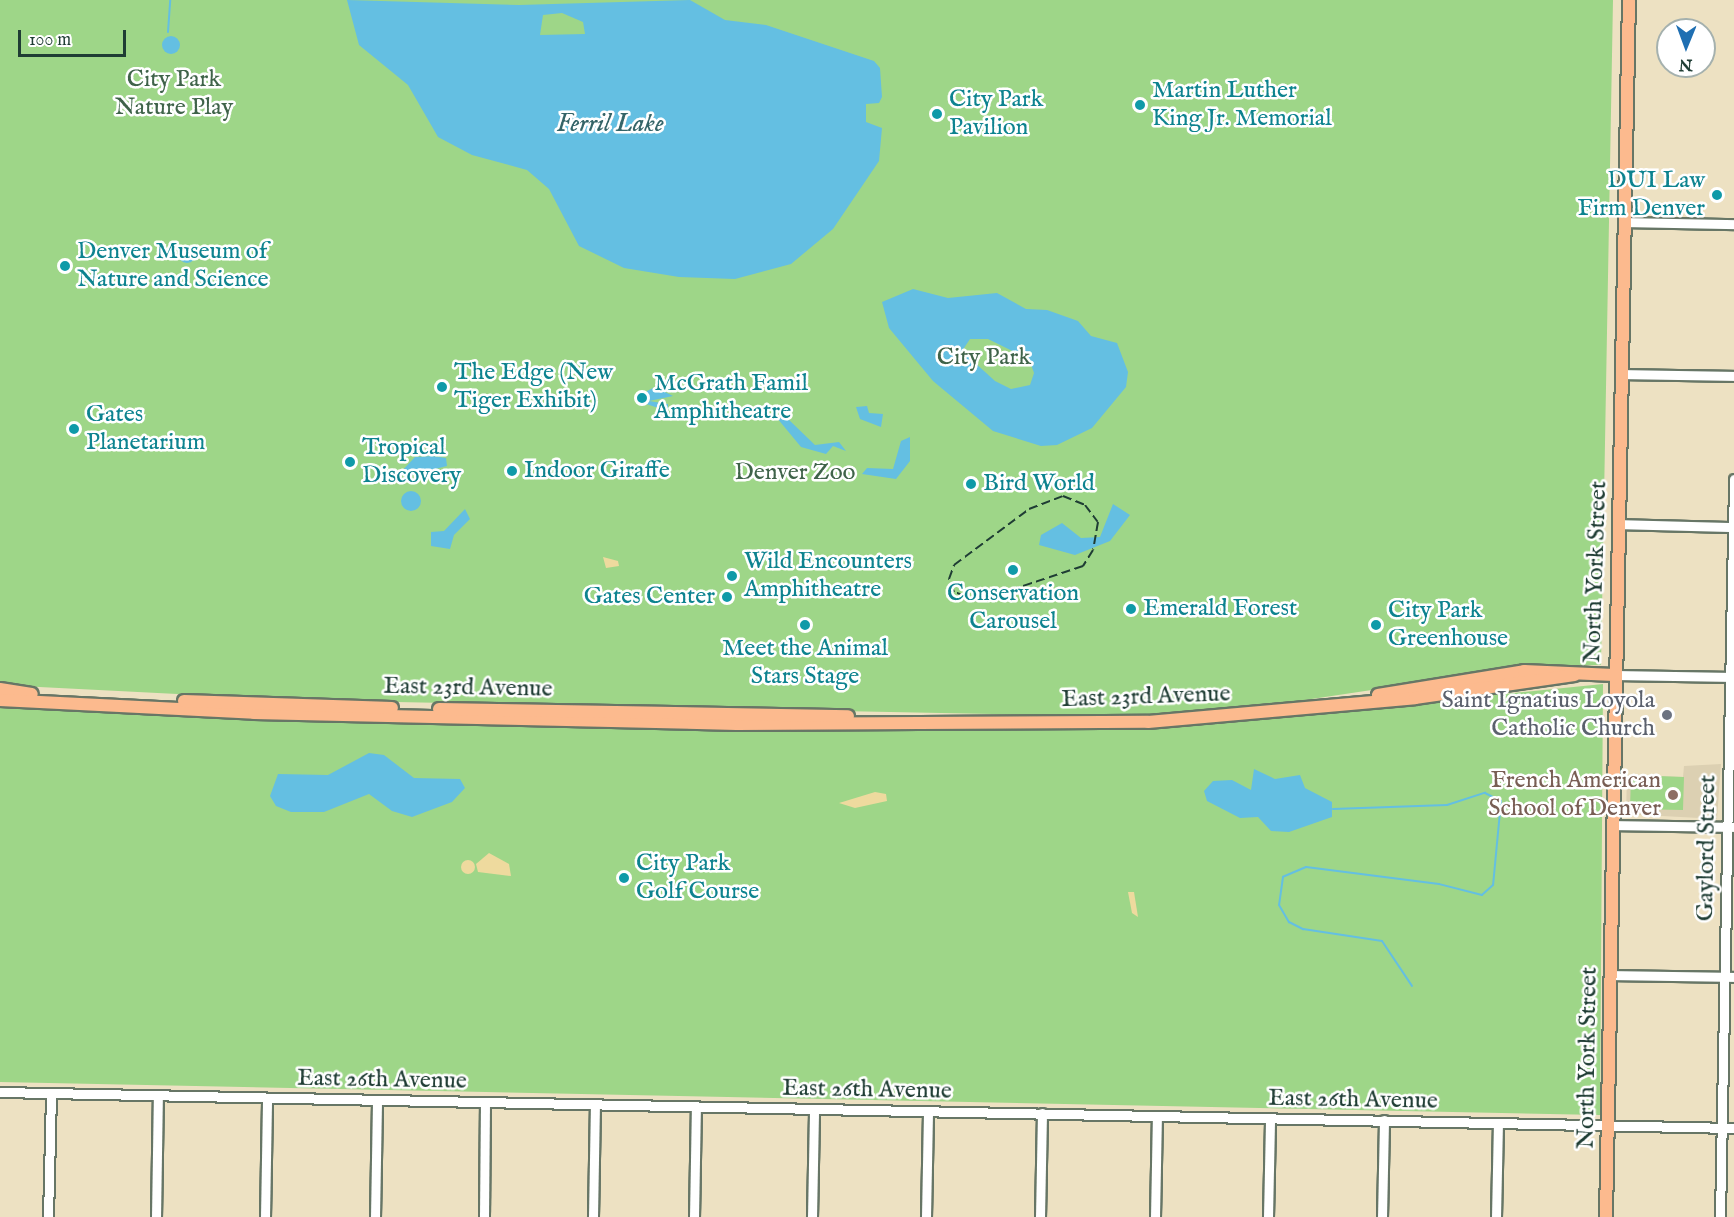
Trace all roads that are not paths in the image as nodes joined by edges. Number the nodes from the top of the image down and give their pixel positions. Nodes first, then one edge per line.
1 (1629, 0) edge
2 (1626, 222) junction
3 (1734, 224) edge
4 (1622, 375) junction
5 (1734, 376) edge
6 (1734, 479) edge
7 (1619, 524) junction
8 (1734, 527) edge
9 (1614, 675) junction
10 (1732, 677) edge
11 (0, 688) edge
12 (0, 700) edge
13 (179, 701) junction
14 (123, 706) junction
15 (936, 720) junction
16 (1612, 825) junction
17 (1731, 827) edge
18 (1611, 975) junction
19 (1729, 977) edge
20 (0, 1092) edge
21 (51, 1093) junction
22 (158, 1095) junction
23 (267, 1098) junction
24 (377, 1100) junction
25 (485, 1102) junction
26 (595, 1104) junction
27 (696, 1106) junction
28 (814, 1109) junction
29 (928, 1111) junction
30 (1042, 1113) junction
31 (1157, 1116) junction
32 (1270, 1118) junction
33 (1384, 1120) junction
34 (1498, 1123) junction
35 (1608, 1125) junction
36 (1722, 1128) junction
37 (1734, 1128) edge
38 (48, 1217) edge
39 (156, 1217) edge
40 (265, 1217) edge
41 (375, 1217) edge
42 (484, 1217) edge
43 (593, 1217) edge
44 (694, 1217) edge
45 (812, 1217) edge
46 (926, 1217) edge
47 (1040, 1217) edge
48 (1155, 1217) edge
49 (1268, 1217) edge
50 (1382, 1217) edge
51 (1496, 1217) edge
52 (1606, 1217) edge
53 (1720, 1217) edge

1 - 2 main road, North York Street
2 - 3 street
2 - 4 main road, North York Street
4 - 5 street
4 - 7 main road, North York Street
6 - 8 street, Gaylord Street
7 - 8 street
7 - 9 main road, North York Street
8 - 10 street, Gaylord Street
9 - 10 street, East 23rd Avenue
9 - 15 main road, East 23rd Avenue
9 - 16 main road, North York Street
10 - 17 street, Gaylord Street
11 - 13 main road, East 23rd Avenue
12 - 14 main road, East 23rd Avenue
13 - 14 main road
13 - 15 main road, East 23rd Avenue
14 - 15 main road, East 23rd Avenue
16 - 17 street
16 - 18 main road, North York Street
17 - 19 street, Gaylord Street
18 - 19 street
18 - 35 main road, North York Street
19 - 36 street, Gaylord Street
20 - 21 street, East 26th Avenue
21 - 22 street, East 26th Avenue
21 - 38 street
22 - 23 street, East 26th Avenue
22 - 39 street
23 - 24 street, East 26th Avenue
23 - 40 street
24 - 25 street, East 26th Avenue
24 - 41 street
25 - 26 street, East 26th Avenue
25 - 42 street
26 - 27 street, East 26th Avenue
26 - 43 street
27 - 28 street, East 26th Avenue
27 - 44 street
28 - 29 street, East 26th Avenue
28 - 45 street
29 - 30 street, East 26th Avenue
29 - 46 street
30 - 31 street, East 26th Avenue
30 - 47 street
31 - 32 street, East 26th Avenue
31 - 48 street
32 - 33 street, East 26th Avenue
32 - 49 street
33 - 34 street, East 26th Avenue
33 - 50 street
34 - 35 street, East 26th Avenue
34 - 51 street
35 - 36 street, East 26th Avenue
35 - 52 main road, North York Street
36 - 37 street, East 26th Avenue
36 - 53 street, Gaylord Street

